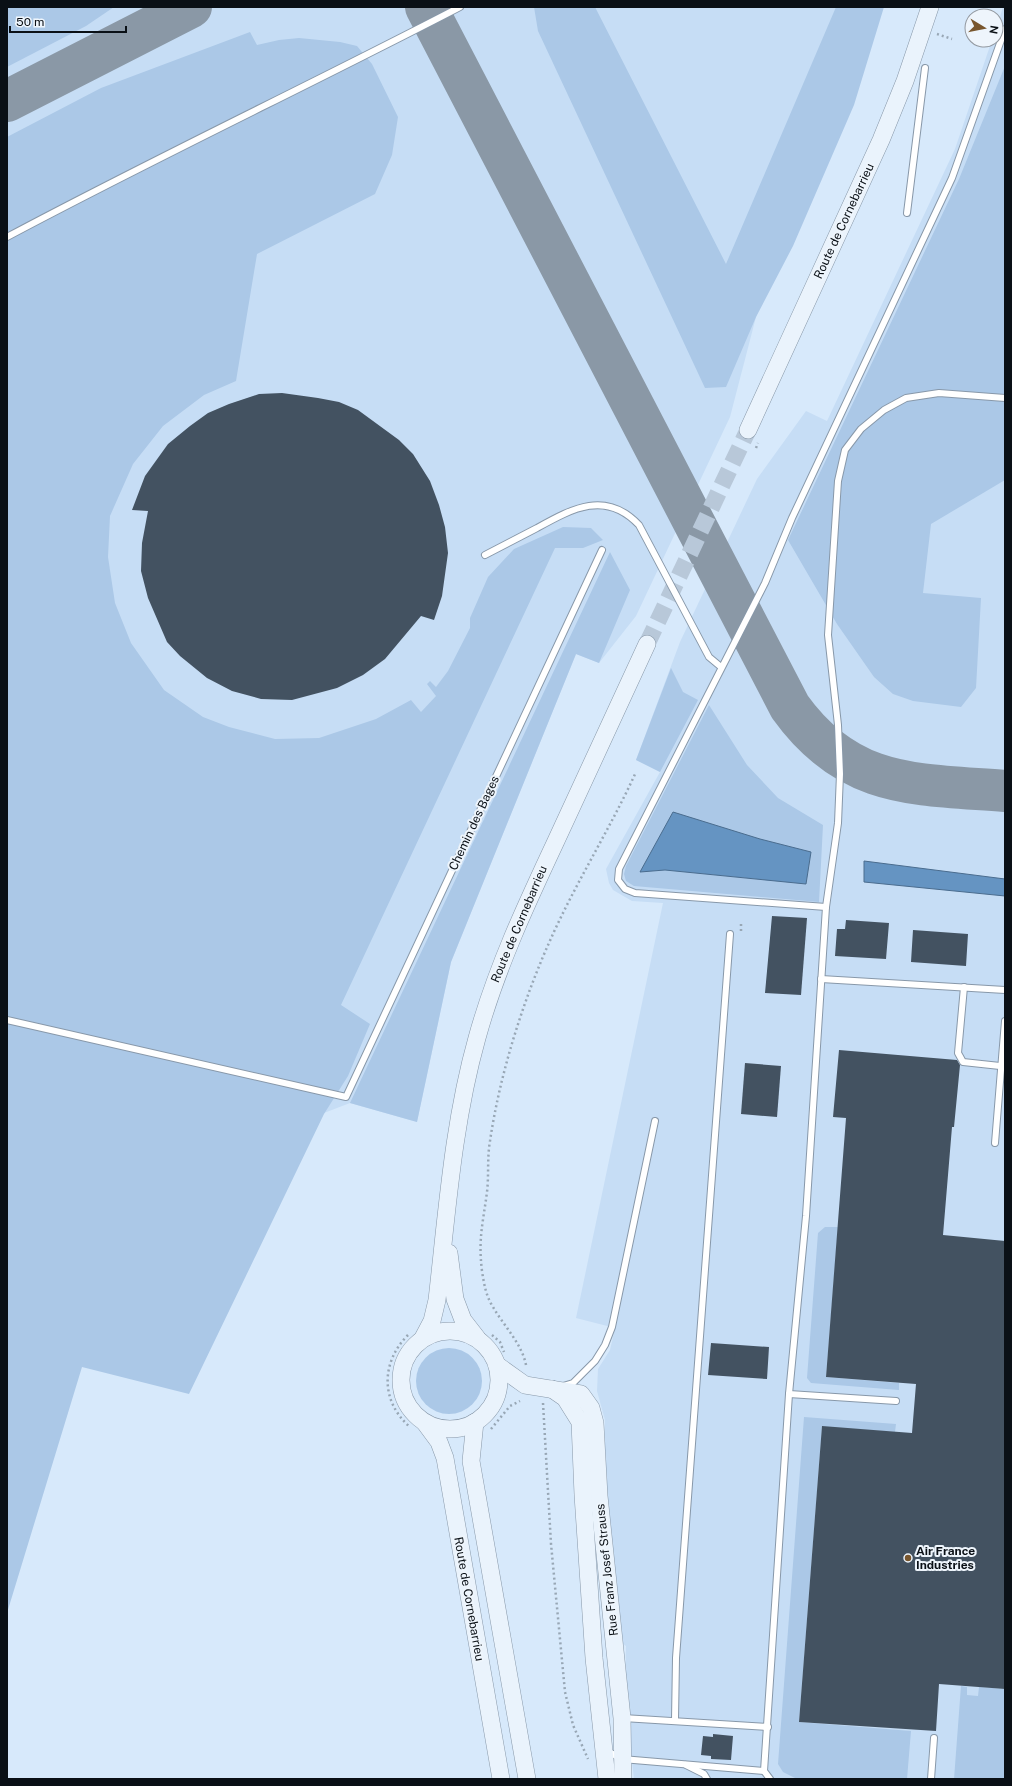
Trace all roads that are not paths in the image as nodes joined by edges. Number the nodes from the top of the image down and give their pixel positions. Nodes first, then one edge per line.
1 (460, 7) edge
2 (930, 7) edge
3 (1005, 28) edge
4 (925, 68) dead end
5 (907, 213) dead end
6 (7, 237) edge
7 (1005, 398) edge
8 (748, 430) tunnel mouth
9 (602, 550) dead end
10 (485, 556) dead end
11 (647, 644) tunnel mouth
12 (722, 667) junction
13 (826, 907) junction
14 (730, 934) dead end
15 (821, 979) junction
16 (964, 987) junction
17 (1005, 990) edge
18 (7, 1020) edge
19 (1005, 1020) edge
20 (1000, 1066) junction
21 (655, 1121) dead end
22 (995, 1143) dead end
23 (446, 1221) junction
24 (482, 1335) junction
25 (423, 1338) junction
26 (501, 1359) junction
27 (526, 1379) junction
28 (545, 1393) junction
29 (789, 1394) junction
30 (496, 1398) junction
31 (896, 1401) dead end
32 (475, 1422) junction
33 (425, 1423) junction
34 (622, 1718) junction
35 (675, 1720) junction
36 (768, 1727) junction
37 (934, 1738) dead end
38 (602, 1748) junction
39 (622, 1760) junction
40 (683, 1764) junction
41 (764, 1771) junction
42 (501, 1779) edge
43 (527, 1779) edge
44 (607, 1779) edge
45 (623, 1779) edge
46 (707, 1779) edge
47 (770, 1779) edge
48 (931, 1779) edge

1 - 6 lane
2 - 8 main road, Route de Cornebarrieu
3 - 12 lane
4 - 5 lane
7 - 13 lane
9 - 18 lane, Chemin des Bages
10 - 12 lane
11 - 23 main road, Route de Cornebarrieu
12 - 13 lane
13 - 15 lane
14 - 35 lane
15 - 16 lane
15 - 29 lane
16 - 17 lane
16 - 20 lane
19 - 20 lane
20 - 22 lane
21 - 28 lane
23 - 24 main road, Route de Cornebarrieu
23 - 25 main road, Route de Cornebarrieu
24 - 25 main road
24 - 26 main road
25 - 33 main road
26 - 27 main road, Rue Franz Josef Strauss
26 - 30 main road
27 - 28 main road, Rue Franz Josef Strauss
27 - 30 main road
28 - 34 main road, Rue Franz Josef Strauss
28 - 38 main road, Rue Franz Josef Strauss
29 - 31 lane
29 - 36 lane
30 - 32 main road
32 - 33 main road
32 - 43 main road
33 - 42 main road, Route de Cornebarrieu
34 - 35 lane
34 - 39 main road, Rue Franz Josef Strauss
35 - 36 lane
36 - 41 lane
37 - 48 lane
38 - 39 lane
38 - 44 main road, Rue Franz Josef Strauss
39 - 40 lane
39 - 45 main road, Rue Franz Josef Strauss
40 - 41 lane
40 - 46 lane
41 - 47 lane

